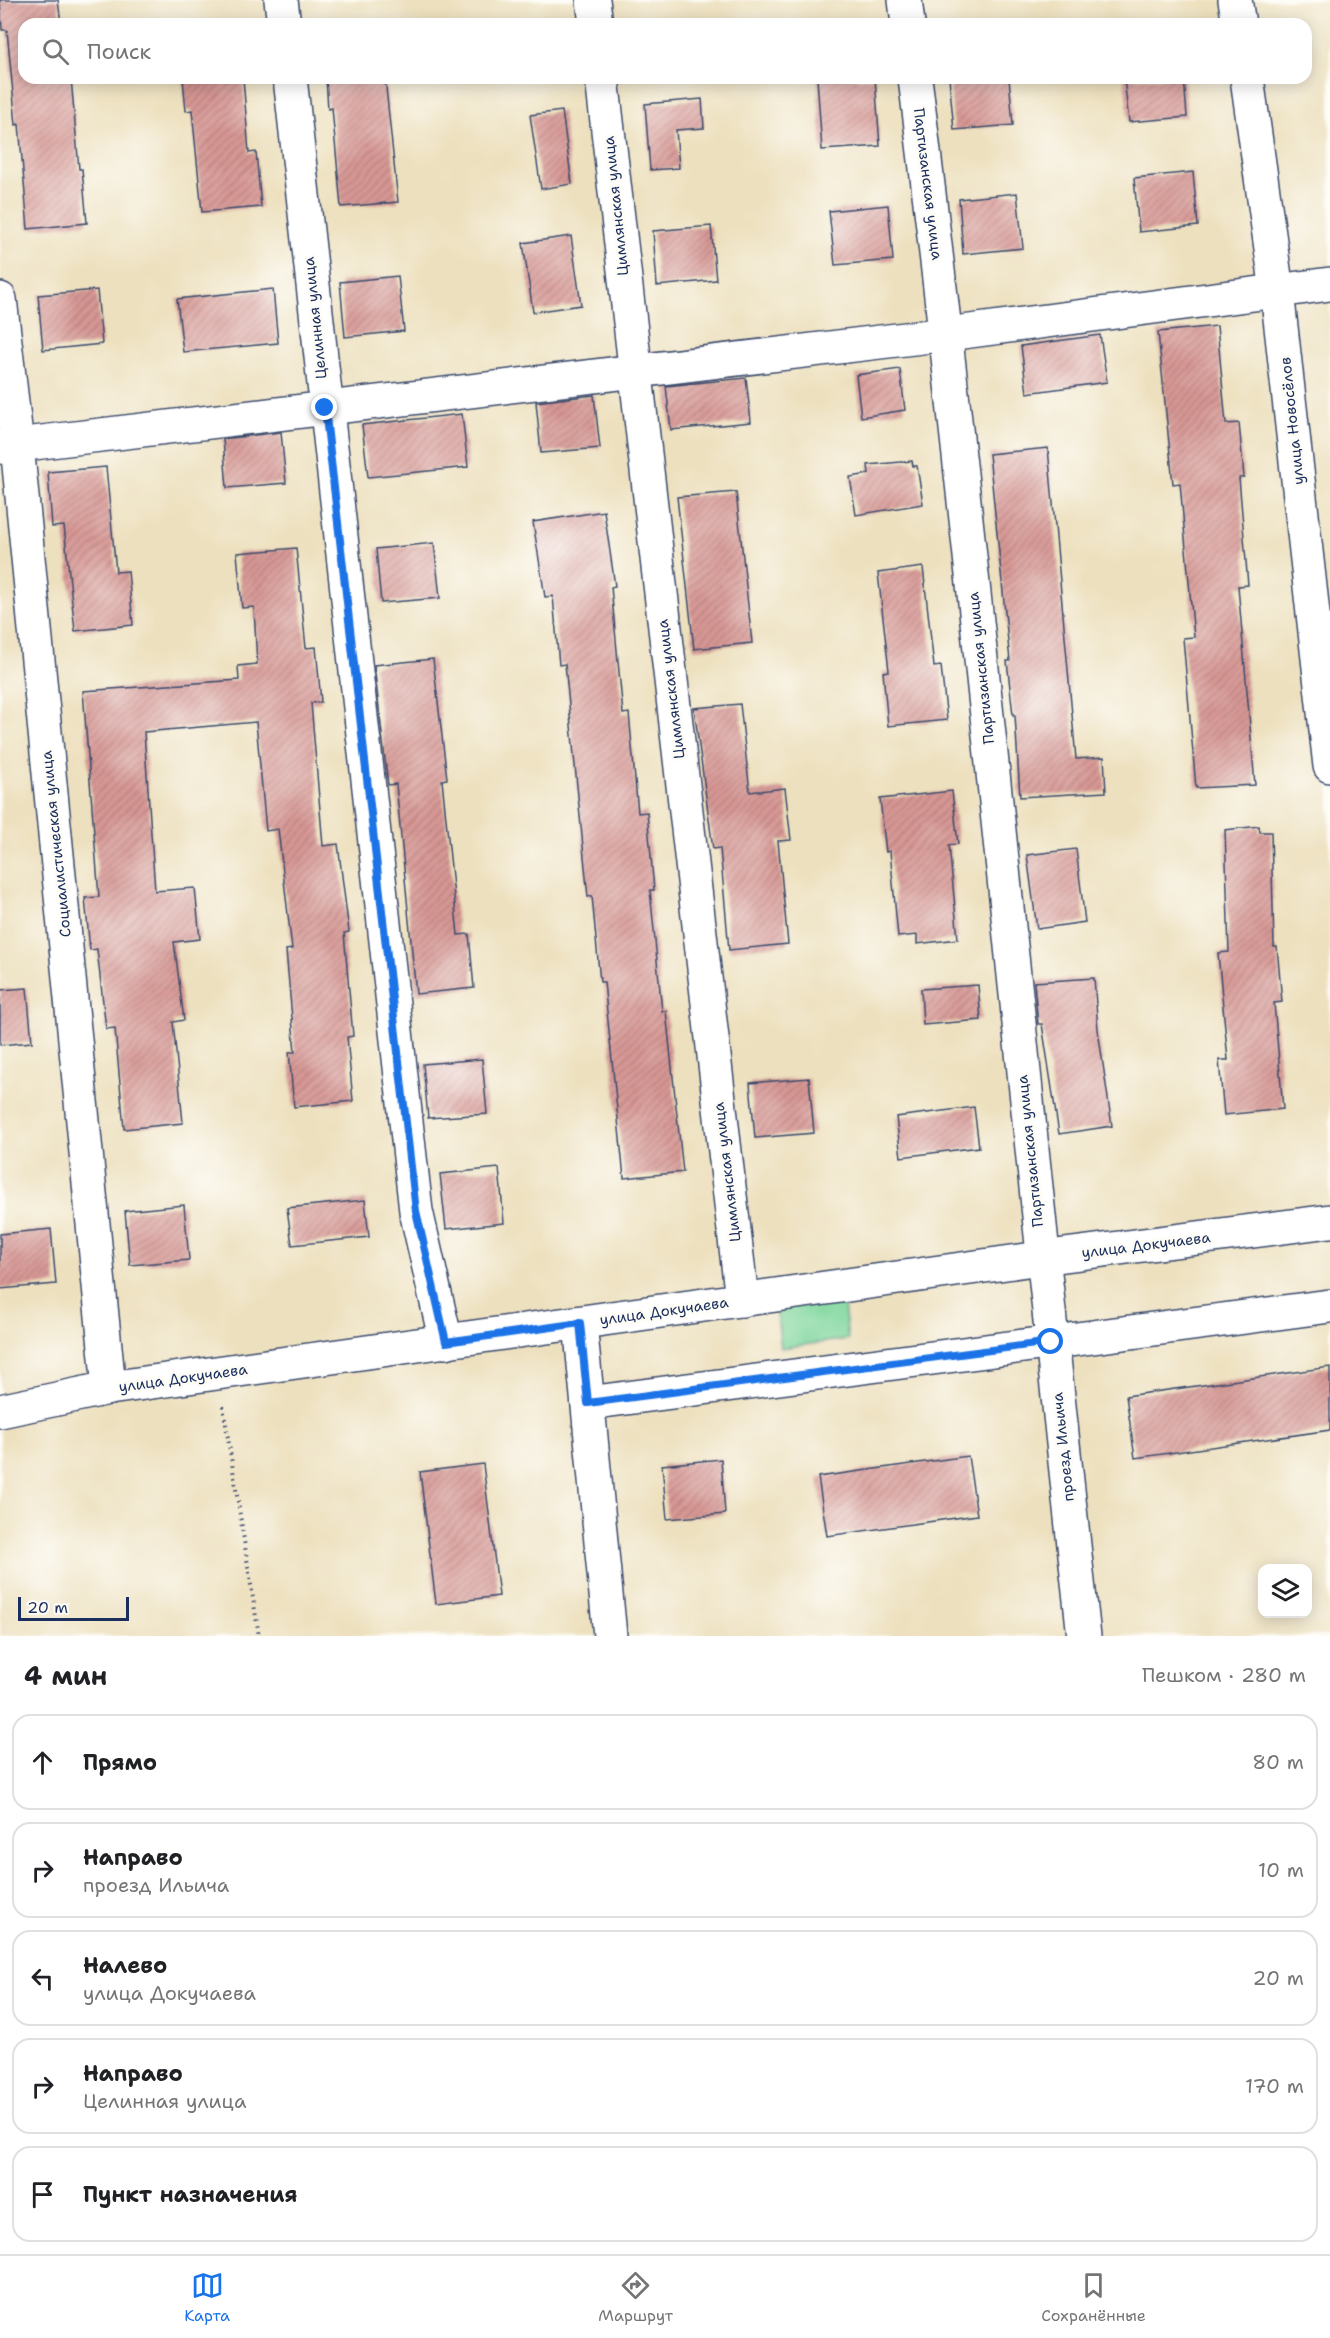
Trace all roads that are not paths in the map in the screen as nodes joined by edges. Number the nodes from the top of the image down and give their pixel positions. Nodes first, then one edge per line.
1 (281, 0) edge
2 (593, 0) edge
3 (906, 0) edge
4 (1236, 0) edge
5 (283, 18) edge
6 (595, 18) edge
7 (908, 18) edge
8 (1238, 18) edge
9 (291, 84) edge
10 (603, 84) edge
11 (916, 84) edge
12 (1248, 84) edge
13 (1330, 284) edge
14 (1277, 291) junction
15 (0, 299) edge
16 (947, 334) junction
17 (634, 371) junction
18 (325, 408) junction
19 (8, 446) edge
20 (1330, 766) edge
21 (1330, 1221) edge
22 (1041, 1258) junction
23 (742, 1300) junction
24 (1330, 1306) edge
25 (580, 1323) junction
26 (446, 1342) junction
27 (1051, 1342) junction
28 (109, 1388) junction
29 (588, 1403) junction
30 (0, 1411) edge
31 (610, 1636) edge
32 (1084, 1636) edge

1 - 5 street
2 - 6 street
3 - 7 street
4 - 8 street
9 - 18 street, Целинная улица
10 - 17 street, Цимлянская улица
11 - 16 street, Партизанская улица
12 - 14 street, улица Новосёлов
13 - 14 street
14 - 16 street
14 - 20 street, улица Новосёлов
15 - 19 street, Социалистическая улица
16 - 17 street
16 - 22 street, Партизанская улица
17 - 18 street
17 - 23 street, Цимлянская улица
18 - 19 street
18 - 26 street, Целинная улица
19 - 28 street, Социалистическая улица
21 - 22 street, улица Докучаева
22 - 23 street, улица Докучаева
22 - 27 street, проезд Ильича
23 - 25 street, улица Докучаева
24 - 27 street
25 - 26 street, улица Докучаева
25 - 29 street
26 - 28 street, улица Докучаева
27 - 29 street
27 - 32 street, проезд Ильича
28 - 30 street, улица Докучаева
29 - 31 street

